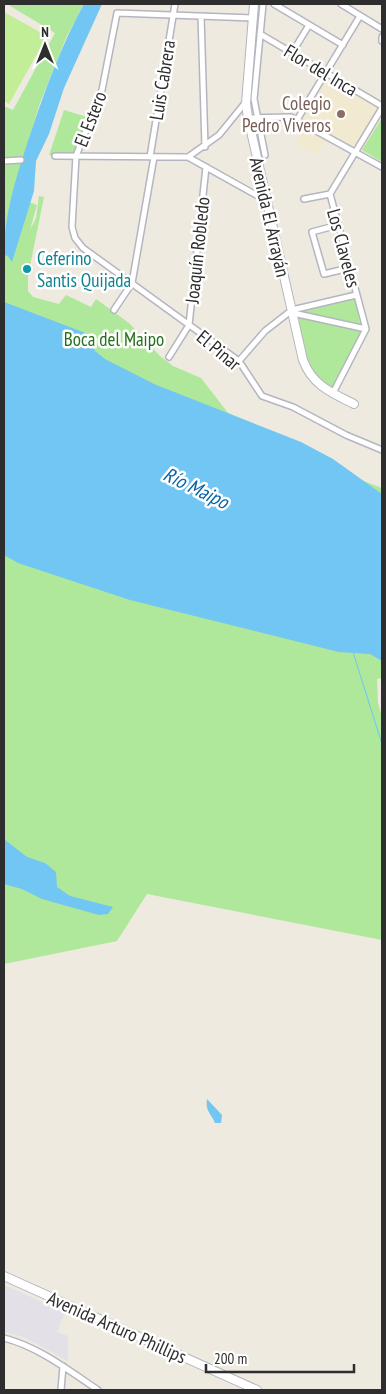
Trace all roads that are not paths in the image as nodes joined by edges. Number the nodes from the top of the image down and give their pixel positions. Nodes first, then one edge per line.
1 (175, 4) edge
2 (254, 4) edge
3 (262, 4) edge
4 (274, 4) edge
5 (341, 4) edge
6 (173, 15) junction
7 (201, 16) junction
8 (360, 16) junction
9 (253, 18) junction
10 (309, 25) junction
11 (382, 29) edge
12 (260, 34) junction
13 (343, 45) junction
14 (292, 53) junction
15 (326, 73) junction
16 (246, 103) junction
17 (382, 107) edge
18 (252, 118) junction
19 (297, 120) junction
20 (205, 147) junction
21 (355, 152) junction
22 (265, 155) dead end
23 (55, 156) dead end
24 (76, 156) junction
25 (152, 157) junction
26 (188, 157) junction
27 (21, 160) dead end
28 (4, 161) edge
29 (206, 167) junction
30 (382, 167) edge
31 (330, 194) junction
32 (304, 199) dead end
33 (266, 200) junction
34 (338, 225) junction
35 (72, 227) joint
36 (349, 268) junction
37 (132, 283) junction
38 (356, 295) junction
39 (114, 310) dead end
40 (292, 311) junction
41 (189, 325) junction
42 (366, 329) junction
43 (169, 357) dead end
44 (239, 361) junction
45 (333, 393) junction
46 (354, 404) dead end
47 (382, 450) edge
48 (4, 1276) edge
49 (4, 1338) edge
50 (63, 1366) junction
51 (61, 1390) edge
52 (98, 1390) edge
53 (258, 1390) edge

1 - 6 street, Luis Cabrera
2 - 9 street, Avenida El Arrayán
3 - 12 street, Avenida El Arrayán
4 - 10 street
5 - 8 street
6 - 7 street
6 - 24 street, El Estero
6 - 25 street, Luis Cabrera
7 - 9 street
7 - 20 street
8 - 11 street
8 - 13 street
9 - 16 street, Avenida El Arrayán
10 - 13 street
10 - 14 street
12 - 14 street, Flor del Inca
12 - 18 street, Avenida El Arrayán
13 - 15 street
14 - 15 street, Flor del Inca
15 - 17 street, Flor del Inca
15 - 19 street
16 - 18 street, Avenida El Arrayán
16 - 20 street
17 - 21 street, Los Claveles
18 - 19 street
18 - 22 street, Avenida El Arrayán
18 - 33 street, Avenida El Arrayán
19 - 21 street
20 - 26 street
21 - 30 street
21 - 31 street, Los Claveles
23 - 24 street
24 - 25 street
24 - 35 street, El Estero
25 - 26 street
25 - 37 street, Luis Cabrera
26 - 29 street
27 - 28 street
29 - 33 street
29 - 41 street, Joaquín Robledo
31 - 32 street
31 - 34 street, Los Claveles
33 - 40 street, Avenida El Arrayán
34 - 36 street, Los Claveles
34 - 36 street
35 - 37 street, El Pinar
36 - 38 street, Los Claveles
37 - 39 street, Luis Cabrera
37 - 41 street, El Pinar
38 - 40 street
38 - 42 street, Los Claveles
40 - 42 street
40 - 44 street
40 - 45 street, Avenida El Arrayán
41 - 43 street, Joaquín Robledo
41 - 44 street, El Pinar
42 - 45 street
44 - 47 street, El Pinar
45 - 46 street, Avenida El Arrayán
48 - 53 street, Avenida Arturo Phillips
49 - 50 street
50 - 51 street
50 - 52 street

